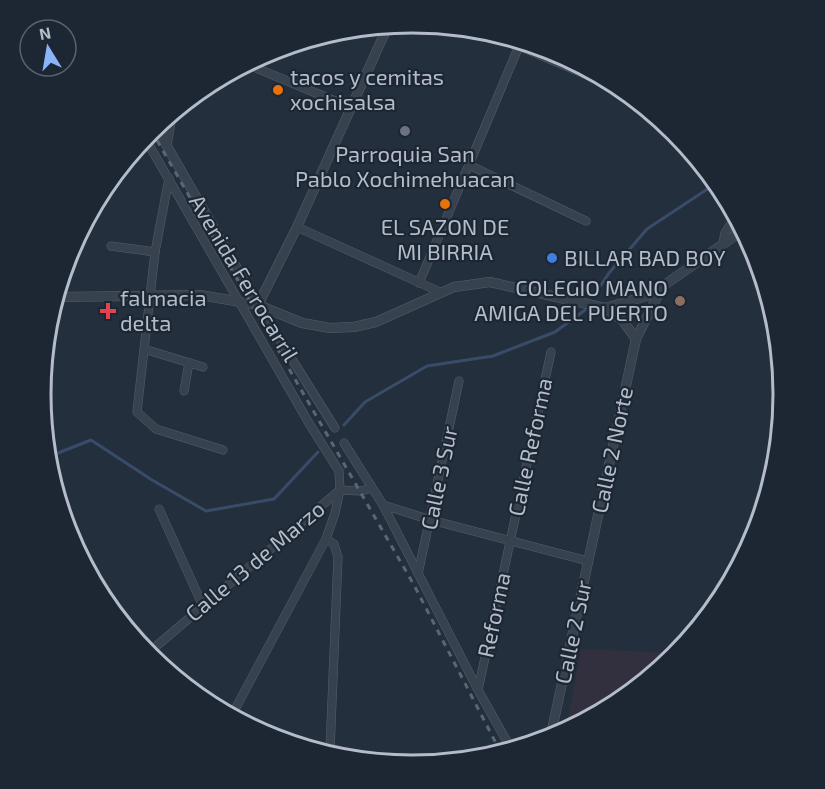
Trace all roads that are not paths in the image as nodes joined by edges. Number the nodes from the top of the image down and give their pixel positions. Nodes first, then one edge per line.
1 (384, 34) edge
2 (518, 49) edge
3 (257, 68) edge
4 (352, 108) junction
5 (170, 127) edge
6 (161, 135) edge
7 (150, 146) edge
8 (167, 146) junction
9 (469, 165) junction
10 (169, 178) junction
11 (586, 220) dead end
12 (731, 224) edge
13 (297, 227) junction
14 (737, 234) edge
15 (723, 243) junction
16 (111, 246) dead end
17 (155, 252) junction
18 (419, 283) junction
19 (661, 289) junction
20 (440, 292) junction
21 (150, 296) junction
22 (64, 297) edge
23 (239, 301) junction
24 (258, 304) junction
25 (606, 308) junction
26 (636, 339) junction
27 (144, 350) junction
28 (550, 352) dead end
29 (189, 363) junction
30 (203, 367) dead end
31 (459, 381) dead end
32 (184, 391) dead end
33 (335, 428) dead end
34 (344, 442) dead end
35 (223, 450) dead end
36 (372, 488) junction
37 (340, 490) junction
38 (383, 505) junction
39 (159, 509) dead end
40 (431, 520) junction
41 (326, 539) junction
42 (510, 541) junction
43 (588, 561) junction
44 (418, 574) junction
45 (203, 606) junction
46 (155, 647) edge
47 (478, 690) junction
48 (235, 710) edge
49 (553, 727) edge
50 (508, 743) edge
51 (330, 746) edge

1 - 4 street
2 - 9 street
3 - 4 street
4 - 13 street
5 - 8 street
6 - 8 street, Avenida Ferrocarril
7 - 10 street
8 - 24 street, Avenida Ferrocarril
9 - 11 street
9 - 18 street
10 - 17 street
10 - 23 street
12 - 15 street
13 - 18 street
13 - 24 street
14 - 15 street
15 - 19 street
16 - 17 street
17 - 21 street
18 - 20 street
19 - 25 street
19 - 26 street, Calle 2 Norte
20 - 24 street
20 - 25 street
21 - 22 street
21 - 23 street
21 - 27 street
23 - 24 street
23 - 37 street
24 - 33 street, Avenida Ferrocarril
25 - 26 street
26 - 43 street, Calle 2 Norte
27 - 29 street
27 - 35 street
28 - 42 street, Calle Reforma
29 - 30 street
29 - 32 street
31 - 40 street, Calle 3 Sur
34 - 36 street
36 - 37 street, Calle 13 de Marzo
36 - 38 street
37 - 41 street
37 - 45 street, Calle 13 de Marzo
38 - 40 street
38 - 44 street
39 - 45 street
40 - 42 street
40 - 44 street, Calle 3 Sur
41 - 48 street
41 - 51 street
42 - 43 street
42 - 47 street, Reforma
43 - 49 street, Calle 2 Sur
44 - 47 street
45 - 46 street, Calle 13 de Marzo
47 - 50 street

